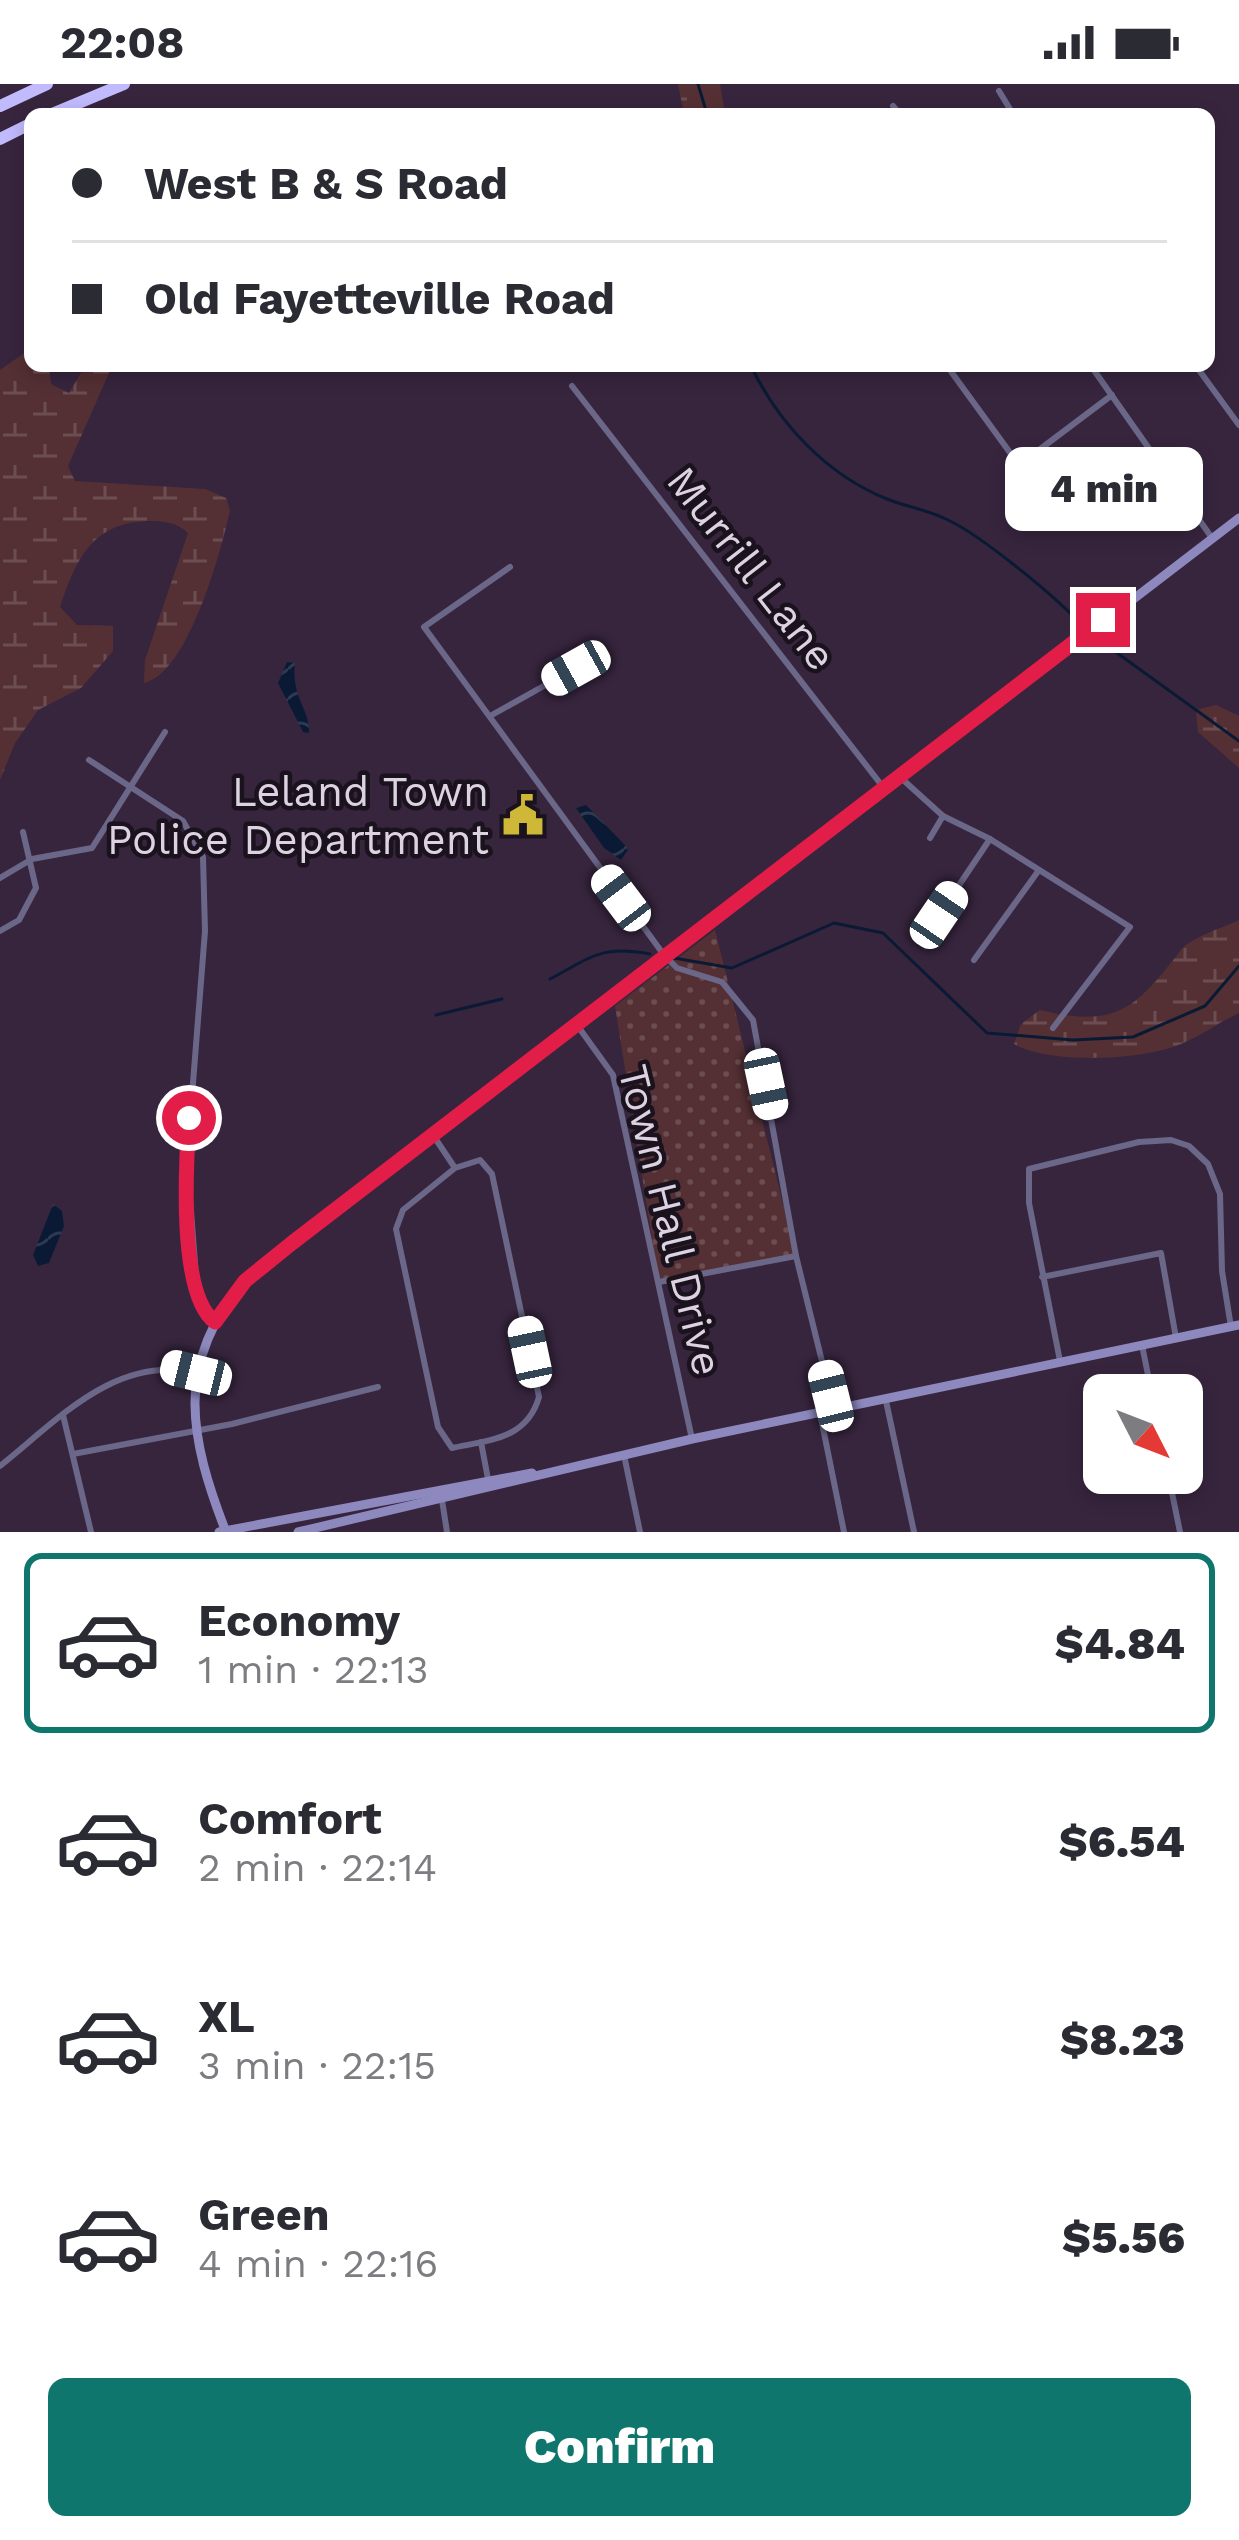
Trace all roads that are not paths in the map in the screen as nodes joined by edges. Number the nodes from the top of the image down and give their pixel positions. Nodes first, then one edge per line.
1 (47, 84) edge
2 (124, 84) edge
3 (999, 91) dead end
4 (0, 106) edge
5 (66, 108) edge
6 (1009, 108) edge
7 (951, 372) edge
8 (1095, 372) edge
9 (1200, 372) edge
10 (572, 386) dead end
11 (1112, 395) junction
12 (1239, 424) edge
13 (1239, 518) edge
14 (1212, 538) junction
15 (510, 567) dead end
16 (576, 668) dead end
17 (488, 717) junction
18 (165, 732) dead end
19 (89, 760) dead end
20 (898, 775) junction
21 (883, 787) junction
22 (131, 790) junction
23 (943, 816) junction
24 (23, 832) dead end
25 (930, 838) dead end
26 (990, 839) junction
27 (32, 859) junction
28 (1039, 870) junction
29 (0, 878) edge
30 (939, 915) dead end
31 (0, 931) edge
32 (664, 955) junction
33 (974, 960) dead end
34 (576, 1023) junction
35 (1053, 1028) dead end
36 (433, 1134) junction
37 (455, 1168) junction
38 (796, 1256) junction
39 (1042, 1277) junction
40 (659, 1282) junction
41 (215, 1322) junction
42 (1235, 1326) edge
43 (1176, 1338) junction
44 (1142, 1345) junction
45 (1060, 1361) junction
46 (196, 1373) junction
47 (1148, 1374) edge
48 (378, 1387) dead end
49 (886, 1400) junction
50 (834, 1409) junction
51 (820, 1413) junction
52 (63, 1415) junction
53 (194, 1430) junction
54 (692, 1439) junction
55 (481, 1442) junction
56 (73, 1454) junction
57 (624, 1455) junction
58 (0, 1466) edge
59 (489, 1484) junction
60 (1172, 1494) edge
61 (442, 1500) junction
62 (91, 1532) edge
63 (223, 1532) edge
64 (298, 1532) edge
65 (447, 1532) edge
66 (640, 1532) edge
67 (844, 1532) edge
68 (914, 1532) edge
69 (1180, 1532) edge

1 - 4 highway
2 - 5 highway
3 - 6 street
7 - 11 street
8 - 11 street
9 - 12 street
10 - 21 street, Murrill Lane
11 - 14 street
13 - 14 street
14 - 20 street
15 - 17 street
16 - 17 street
17 - 32 street
18 - 22 street
19 - 22 street
20 - 21 street
20 - 23 street
21 - 32 street
22 - 27 street
22 - 41 street
23 - 25 street
23 - 26 street
24 - 27 street
26 - 28 street
26 - 30 street
27 - 29 street
27 - 31 street
28 - 33 street
28 - 35 street
32 - 34 street
32 - 38 street
34 - 36 street
34 - 40 street, Town Hall Drive
36 - 37 street
36 - 41 street
37 - 55 street
37 - 55 street
38 - 40 street
38 - 50 street
39 - 42 street
39 - 43 street
39 - 45 street
40 - 54 street, Town Hall Drive
41 - 46 street
42 - 43 street
43 - 44 street
44 - 45 street
44 - 47 street
45 - 49 street
46 - 52 street
46 - 53 street
48 - 53 street
49 - 50 street
49 - 68 street
50 - 51 street
51 - 54 street
51 - 67 street
52 - 56 street
52 - 58 street
53 - 56 street
53 - 63 street
54 - 57 street
55 - 59 street
56 - 62 street
57 - 59 street
57 - 66 street
59 - 61 street
59 - 63 street
60 - 69 street
61 - 64 street
61 - 65 street

